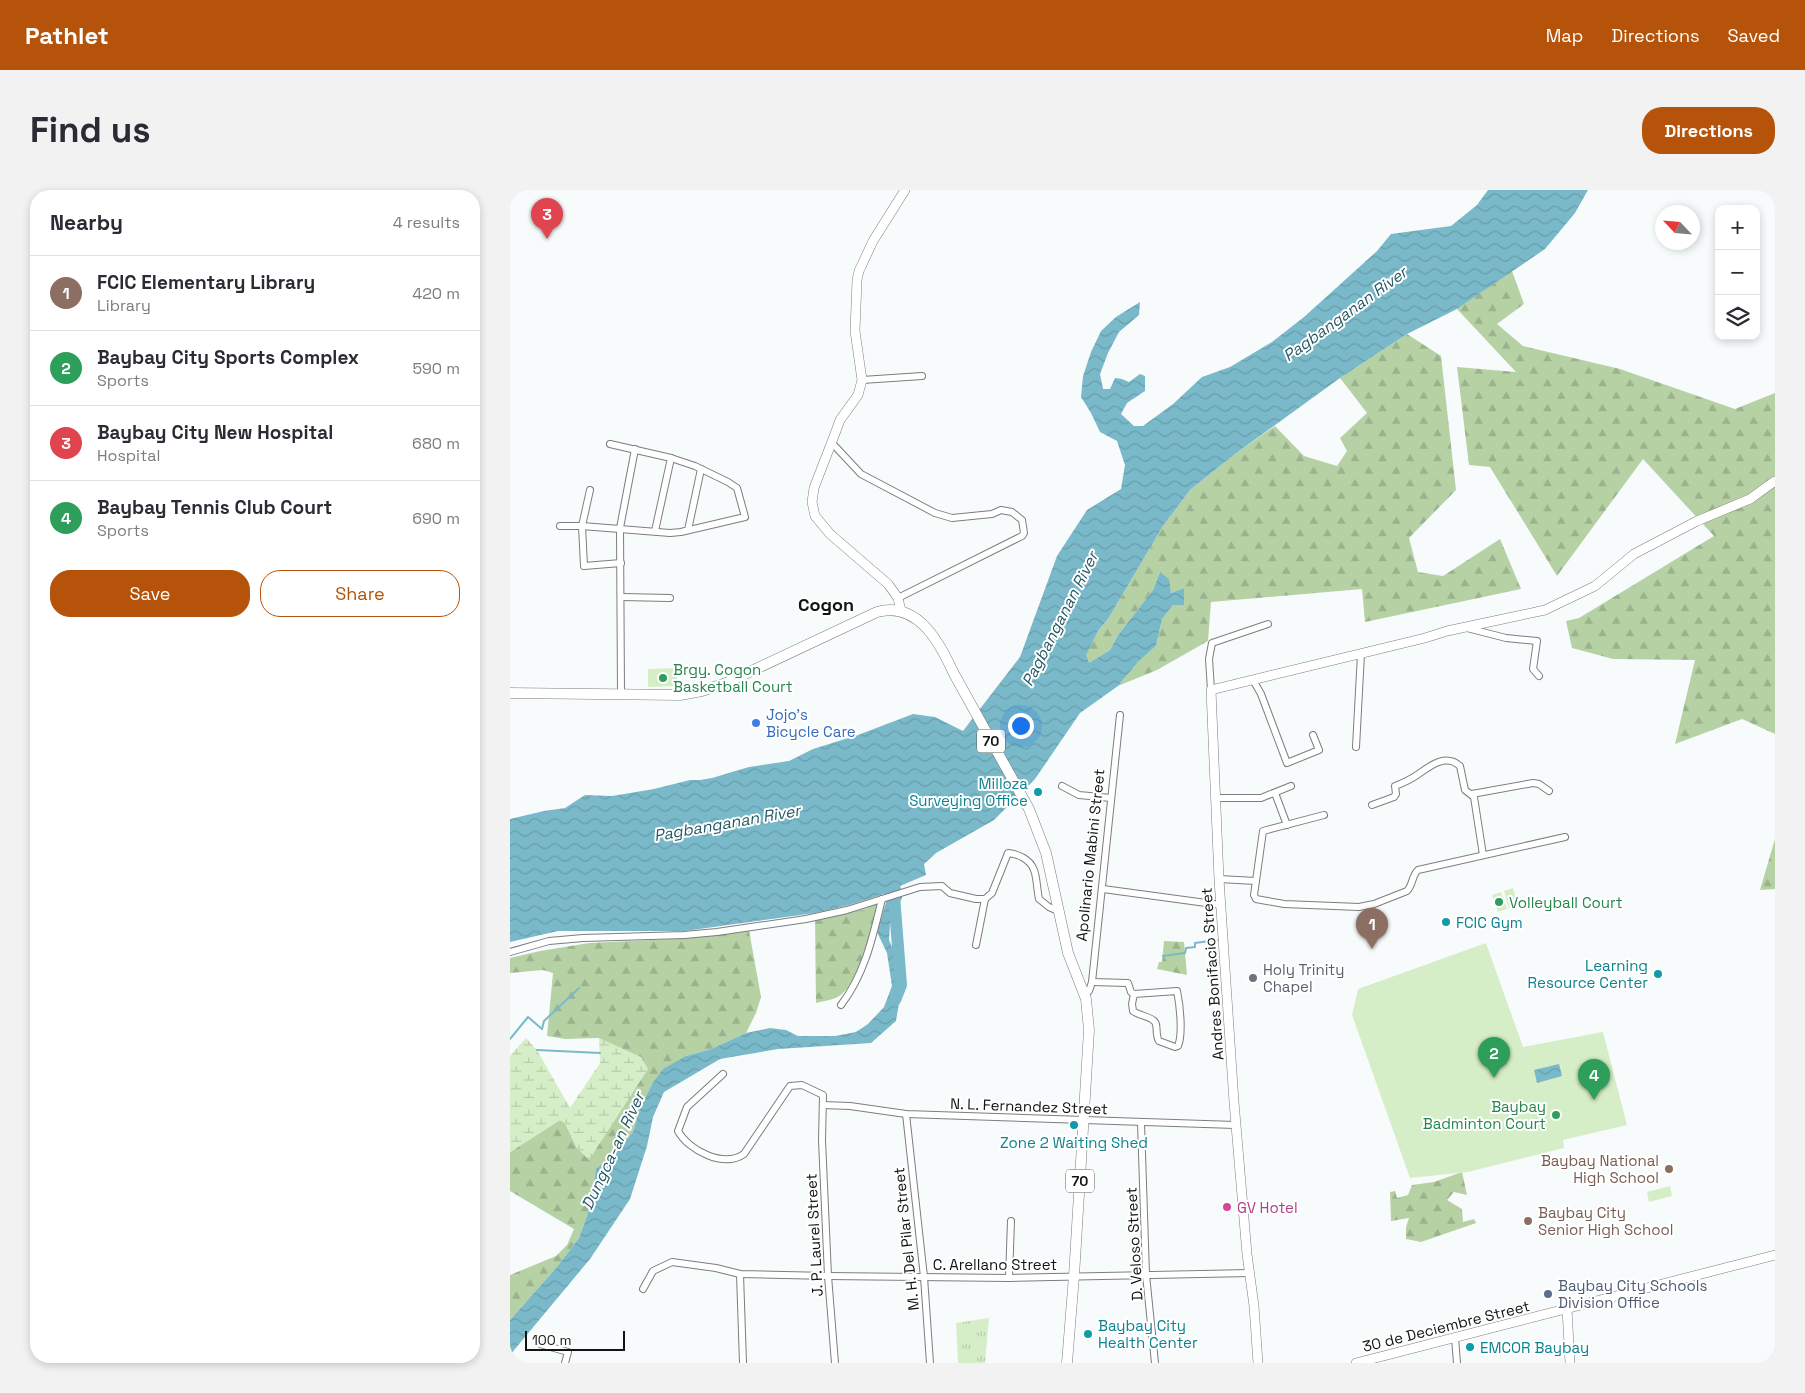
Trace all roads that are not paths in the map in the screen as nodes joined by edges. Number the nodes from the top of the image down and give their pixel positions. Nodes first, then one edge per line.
1 (905, 190) edge
2 (922, 376) dead end
3 (862, 380) junction
4 (832, 443) junction
5 (610, 444) dead end
6 (635, 450) junction
7 (671, 458) junction
8 (701, 469) junction
9 (1775, 481) edge
10 (590, 490) dead end
11 (560, 526) dead end
12 (582, 526) junction
13 (620, 528) junction
14 (688, 530) junction
15 (655, 531) junction
16 (621, 563) junction
17 (621, 597) junction
18 (670, 598) dead end
19 (898, 598) junction
20 (901, 611) junction
21 (1268, 624) dead end
22 (1465, 628) junction
23 (1361, 654) junction
24 (1539, 676) dead end
25 (1253, 680) junction
26 (1210, 690) junction
27 (510, 693) edge
28 (621, 694) junction
29 (1120, 715) dead end
30 (1313, 735) dead end
31 (1356, 747) dead end
32 (1062, 786) dead end
33 (1291, 786) dead end
34 (1550, 791) dead end
35 (1276, 793) junction
36 (1472, 794) junction
37 (1111, 798) junction
38 (1215, 798) junction
39 (1372, 805) dead end
40 (1324, 815) dead end
41 (1287, 825) junction
42 (1565, 837) dead end
43 (1483, 855) junction
44 (1219, 879) junction
45 (1256, 881) junction
46 (1102, 889) junction
47 (884, 898) junction
48 (985, 899) junction
49 (1221, 905) junction
50 (1058, 911) junction
51 (976, 945) dead end
52 (510, 952) edge
53 (1092, 982) junction
54 (1134, 994) junction
55 (1085, 997) junction
56 (841, 1005) dead end
57 (723, 1074) dead end
58 (822, 1105) junction
59 (906, 1114) junction
60 (1084, 1121) junction
61 (1140, 1123) junction
62 (1235, 1125) junction
63 (1011, 1221) dead end
64 (1775, 1255) edge
65 (740, 1274) junction
66 (1250, 1274) junction
67 (1146, 1275) junction
68 (828, 1276) junction
69 (1074, 1276) junction
70 (924, 1277) junction
71 (1009, 1278) junction
72 (643, 1289) dead end
73 (1567, 1308) junction
74 (1455, 1338) junction
75 (540, 1344) dead end
76 (565, 1363) edge
77 (743, 1363) edge
78 (835, 1363) edge
79 (930, 1363) edge
80 (1066, 1363) edge
81 (1155, 1363) edge
82 (1258, 1363) edge
83 (1356, 1363) edge
84 (1457, 1363) edge
85 (1570, 1363) edge

1 - 3 street
2 - 3 street
3 - 4 street
4 - 19 street
4 - 19 street
5 - 6 street
6 - 7 street
6 - 13 street
7 - 8 street
7 - 15 street
8 - 14 street
8 - 14 street
9 - 22 street
10 - 12 street
11 - 12 street
12 - 13 street
12 - 16 street
13 - 15 street
13 - 16 street
14 - 15 street
16 - 17 street
17 - 18 street
17 - 28 street
19 - 20 street
20 - 28 main road
20 - 50 main road, 70
21 - 26 street, Andres Bonifacio Street
22 - 23 street
22 - 24 street
23 - 25 street
23 - 31 street
25 - 26 street
25 - 30 street
26 - 38 street, Andres Bonifacio Street
27 - 28 main road
29 - 37 street, Apolinario Mabini Street
32 - 37 street
33 - 35 street
34 - 36 street
35 - 38 street
35 - 41 street
36 - 39 street
36 - 43 street
37 - 46 street, Apolinario Mabini Street
38 - 44 street, Andres Bonifacio Street
40 - 41 street
41 - 45 street
42 - 43 street
43 - 45 street
44 - 45 street
44 - 49 street, Andres Bonifacio Street
46 - 49 street
46 - 53 street, Apolinario Mabini Street
47 - 48 street
47 - 52 street
47 - 56 street
48 - 50 street
48 - 51 street
49 - 62 street, Andres Bonifacio Street
50 - 55 main road, 70
53 - 54 street
53 - 55 street, Apolinario Mabini Street
54 - 54 street
55 - 60 main road, 70
57 - 58 street
58 - 59 street, N. L. Fernandez Street
58 - 68 street, J. P. Laurel Street
59 - 60 street, N. L. Fernandez Street
59 - 70 street, M. H. Del Pilar Street
60 - 61 street, N. L. Fernandez Street
60 - 69 main road, 70
61 - 62 street, N. L. Fernandez Street
61 - 67 street, D. Veloso Street
62 - 66 street, Andres Bonifacio Street
63 - 71 street
64 - 73 street, 30 de Deciembre Street
65 - 68 street, C. Arellano Street
65 - 72 street, C. Arellano Street
65 - 77 street
66 - 67 street, C. Arellano Street
66 - 82 street, Andres Bonifacio Street
67 - 69 street, C. Arellano Street
67 - 81 street, D. Veloso Street
68 - 70 street, C. Arellano Street
68 - 78 street, J. P. Laurel Street
69 - 71 street, C. Arellano Street
69 - 80 main road, 70
70 - 71 street, C. Arellano Street
70 - 79 street, M. H. Del Pilar Street
73 - 74 street, 30 de Deciembre Street
73 - 85 street
74 - 83 street, 30 de Deciembre Street
74 - 84 street
75 - 76 street

